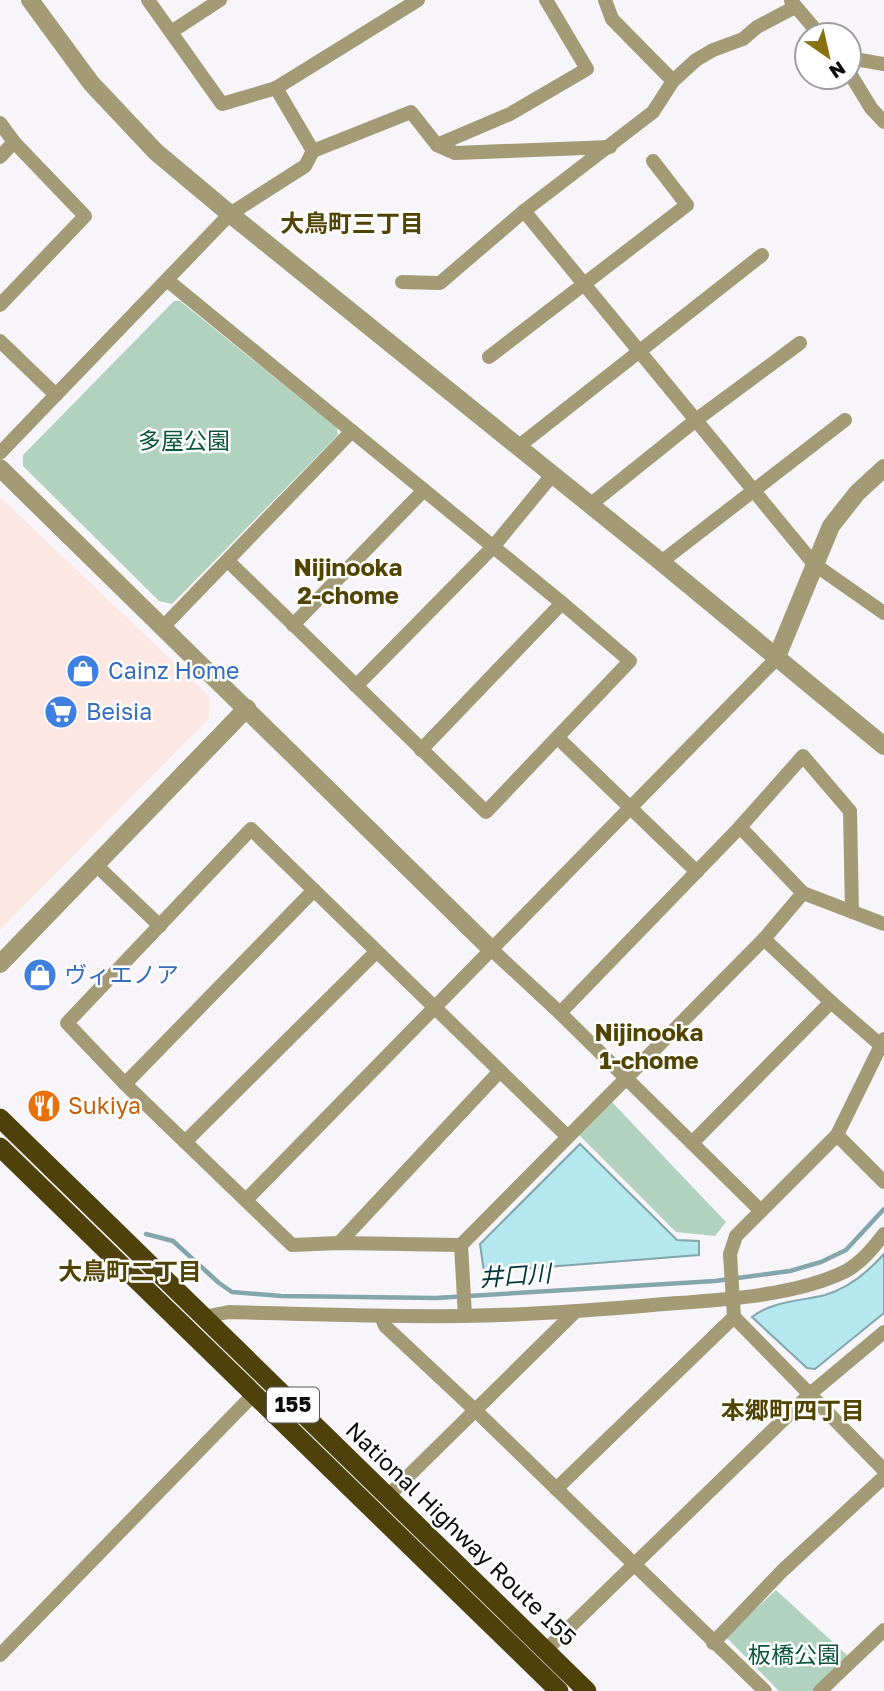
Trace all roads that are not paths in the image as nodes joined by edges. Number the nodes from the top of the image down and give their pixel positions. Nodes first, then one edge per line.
1 (30, 0) edge
2 (148, 0) edge
3 (220, 0) edge
4 (418, 0) edge
5 (546, 0) edge
6 (605, 0) edge
7 (793, 3) edge
8 (808, 21) edge
9 (170, 32) junction
10 (863, 60) edge
11 (884, 64) edge
12 (673, 81) junction
13 (276, 88) junction
14 (861, 91) edge
15 (884, 122) edge
16 (0, 123) edge
17 (14, 142) junction
18 (437, 145) junction
19 (610, 147) junction
20 (313, 151) junction
21 (0, 157) edge
22 (653, 161) dead end
23 (524, 211) junction
24 (230, 214) junction
25 (762, 254) dead end
26 (167, 280) junction
27 (402, 282) dead end
28 (584, 284) junction
29 (0, 305) edge
30 (0, 341) edge
31 (800, 343) dead end
32 (640, 351) junction
33 (489, 356) dead end
34 (56, 395) junction
35 (845, 419) dead end
36 (696, 420) junction
37 (352, 431) junction
38 (519, 446) junction
39 (0, 453) edge
40 (0, 468) edge
41 (884, 468) edge
42 (553, 474) junction
43 (424, 490) junction
44 (752, 490) junction
45 (590, 505) junction
46 (493, 547) junction
47 (228, 561) junction
48 (661, 562) junction
49 (814, 564) junction
50 (562, 603) junction
51 (883, 608) edge
52 (293, 625) junction
53 (163, 626) junction
54 (776, 659) junction
55 (356, 686) junction
56 (247, 708) junction
57 (558, 738) junction
58 (884, 746) edge
59 (421, 750) junction
60 (631, 807) junction
61 (740, 827) junction
62 (96, 865) junction
63 (697, 872) junction
64 (314, 890) junction
65 (803, 893) junction
66 (852, 912) junction
67 (884, 924) edge
68 (160, 926) junction
69 (764, 939) junction
70 (491, 949) junction
71 (376, 952) junction
72 (0, 964) edge
73 (831, 1002) junction
74 (436, 1007) junction
75 (560, 1013) junction
76 (883, 1044) edge
77 (500, 1071) junction
78 (625, 1076) junction
79 (125, 1084) junction
80 (0, 1118) edge
81 (836, 1135) junction
82 (567, 1136) junction
83 (185, 1142) junction
84 (692, 1143) junction
85 (0, 1147) edge
86 (884, 1182) edge
87 (246, 1200) junction
88 (761, 1211) junction
89 (884, 1234) edge
90 (339, 1243) junction
91 (461, 1245) junction
92 (732, 1298) junction
93 (576, 1311) junction
94 (381, 1316) junction
95 (465, 1316) junction
96 (203, 1317) junction
97 (734, 1317) junction
98 (884, 1332) edge
99 (811, 1393) junction
100 (254, 1394) junction
101 (476, 1411) junction
102 (884, 1470) edge
103 (884, 1477) edge
104 (556, 1489) junction
105 (387, 1497) junction
106 (635, 1566) junction
107 (884, 1630) edge
108 (713, 1643) junction
109 (545, 1651) junction
110 (0, 1655) edge
111 (559, 1691) edge
112 (587, 1691) edge
113 (765, 1691) edge
114 (820, 1691) edge

1 - 24 street
2 - 9 street
3 - 9 street
4 - 13 street
5 - 18 street
6 - 12 street
7 - 8 street
7 - 12 street
9 - 13 street
10 - 11 street
12 - 19 street
13 - 20 street
14 - 15 street
16 - 17 street
17 - 21 street
17 - 29 street
18 - 19 street
18 - 20 street
19 - 23 street
20 - 24 street
22 - 28 street
23 - 27 street
23 - 28 street
24 - 26 street
24 - 38 street
25 - 32 street
26 - 34 street
26 - 37 street
28 - 32 street
28 - 33 street
30 - 34 street
31 - 36 street
32 - 36 street
32 - 38 street
34 - 39 street
35 - 44 street
36 - 44 street
36 - 45 street
37 - 43 street
37 - 47 street
38 - 42 street
40 - 53 street
41 - 49 street
42 - 45 street
42 - 46 street
43 - 46 street
43 - 52 street
44 - 48 street
44 - 49 street
45 - 48 street
46 - 50 street
46 - 55 street
47 - 52 street
47 - 53 street
48 - 54 street
49 - 51 street
49 - 54 street
50 - 57 street
50 - 59 street
52 - 55 street
53 - 56 street
54 - 58 street
54 - 60 street
55 - 59 street
56 - 62 street
56 - 70 street
57 - 59 street
57 - 60 street
60 - 63 street
60 - 70 street
61 - 63 street
61 - 65 street
61 - 66 street
62 - 68 street
62 - 72 street
63 - 75 street
64 - 68 street
64 - 71 street
64 - 79 street
65 - 66 street
65 - 69 street
66 - 67 street
68 - 79 street
69 - 73 street
69 - 78 street
70 - 74 street
70 - 75 street
71 - 74 street
71 - 83 street
73 - 76 street
73 - 84 street
74 - 77 street
74 - 87 street
75 - 78 street
76 - 81 street
77 - 82 street
77 - 90 street
78 - 82 street
78 - 84 street
79 - 83 street
80 - 96 highway, National Highway Route 155 / 155
81 - 86 street
81 - 88 street
82 - 91 street
83 - 87 street
84 - 88 street
85 - 100 highway, National Highway Route 155 / 155
87 - 90 street
88 - 92 street
89 - 92 street
90 - 91 street
91 - 95 street
92 - 93 street
92 - 97 street
93 - 95 street
93 - 101 street
94 - 95 street
94 - 96 street
94 - 101 street
96 - 105 highway, National Highway Route 155 / 155
97 - 99 street
97 - 104 street
98 - 99 street
99 - 102 street
99 - 106 street
100 - 110 street
100 - 111 highway, National Highway Route 155 / 155
101 - 104 street
101 - 105 street
103 - 108 street
104 - 106 street
105 - 109 highway, National Highway Route 155 / 155
106 - 108 street
106 - 109 street
107 - 114 street
108 - 113 street
109 - 112 highway, National Highway Route 155 / 155

